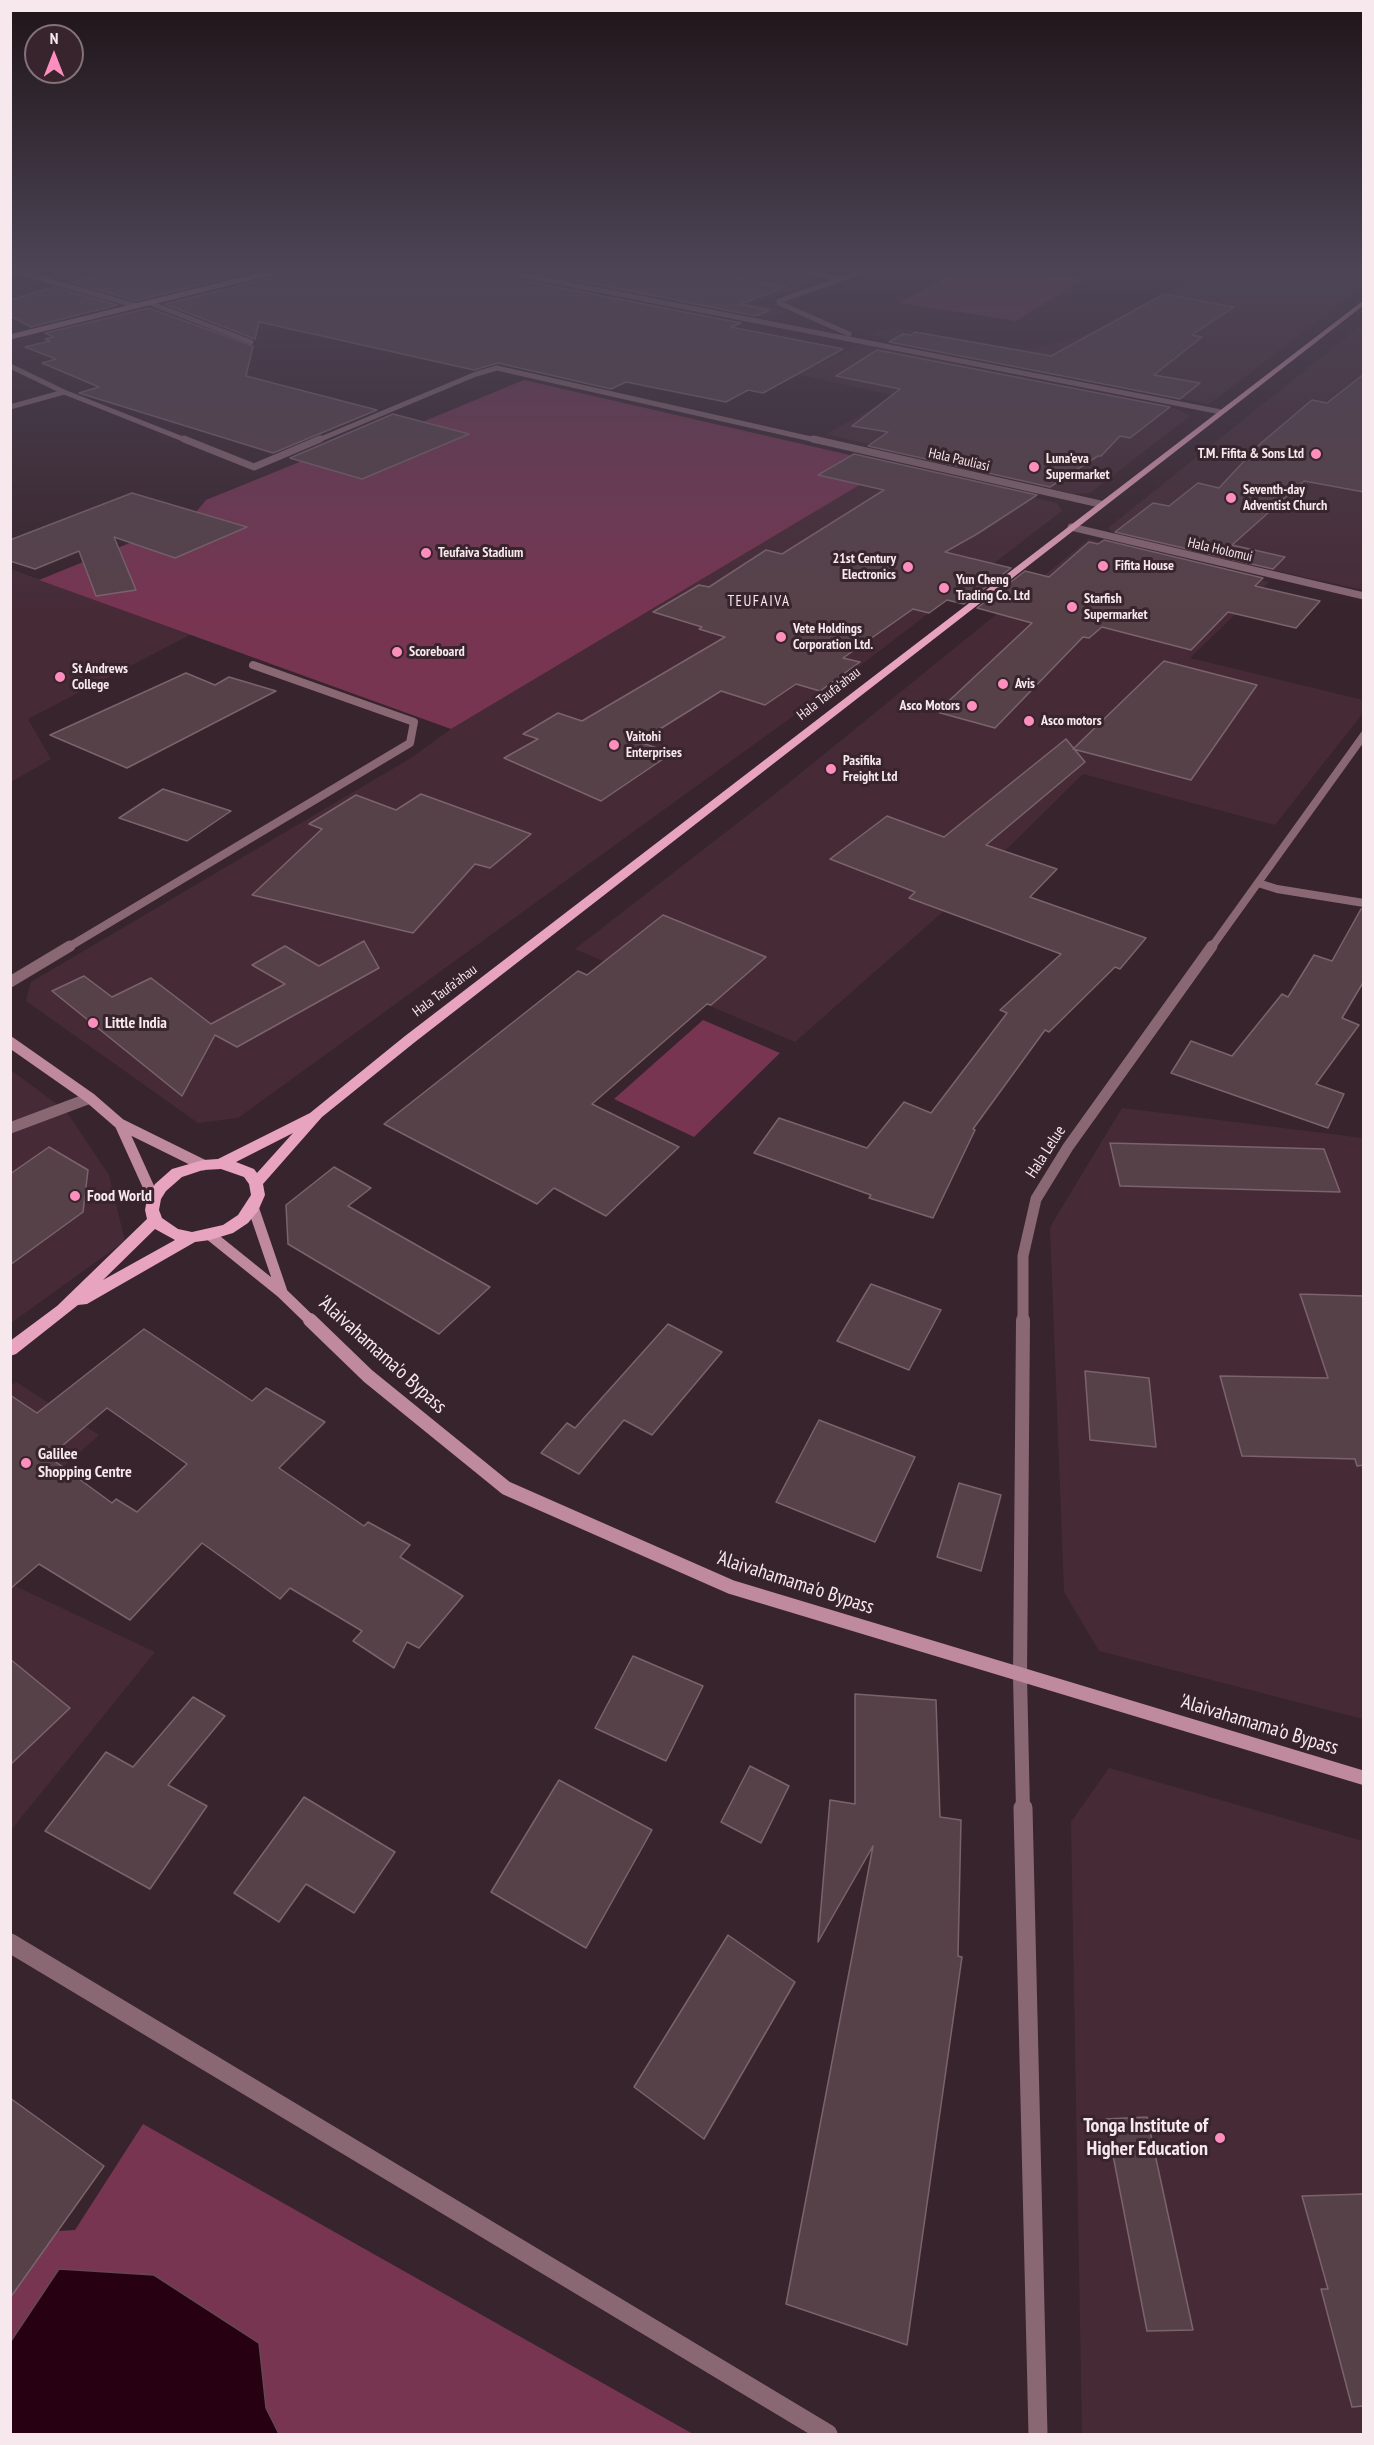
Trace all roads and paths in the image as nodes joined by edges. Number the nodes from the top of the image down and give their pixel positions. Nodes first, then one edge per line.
1 (50, 385) edge
2 (450, 385) edge
3 (573, 385) edge
4 (1084, 385) edge
5 (1256, 385) edge
6 (64, 392) junction
7 (10, 407) edge
8 (1221, 412) junction
9 (1100, 504) junction
10 (1071, 527) junction
11 (1364, 596) edge
12 (254, 665) dead end
13 (1364, 735) edge
14 (1360, 747) edge
15 (1258, 883) junction
16 (1364, 903) edge
17 (10, 982) edge
18 (10, 1042) edge
19 (90, 1098) junction
20 (317, 1114) junction
21 (120, 1124) junction
22 (10, 1128) edge
23 (221, 1164) junction
24 (203, 1165) junction
25 (256, 1184) junction
26 (154, 1199) junction
27 (253, 1207) junction
28 (155, 1220) junction
29 (210, 1235) junction
30 (192, 1237) junction
31 (282, 1293) junction
32 (63, 1310) junction
33 (10, 1350) edge
34 (1020, 1676) junction
35 (1364, 1778) edge
36 (10, 1943) edge
37 (828, 2434) edge
38 (1038, 2434) edge

1 - 6 street
2 - 6 street, Hala Pauliasi
3 - 9 street, Hala Pauliasi
4 - 8 street
5 - 8 main road, Hala Taufa'ahau
6 - 7 street
8 - 9 main road, Hala Taufa'ahau
9 - 10 main road, Hala Taufa'ahau
10 - 11 street, Hala Holomui
10 - 20 main road, Hala Taufa'ahau
12 - 17 street
13 - 14 street, Hala Lelue
14 - 15 street, Hala Lelue
15 - 16 street
15 - 34 street, Hala Lelue
18 - 19 main road
19 - 21 main road
19 - 22 street
20 - 23 main road, Hala Taufa'ahau
20 - 25 main road, Hala Taufa'ahau
21 - 24 main road
21 - 26 main road
23 - 24 main road
23 - 25 main road
24 - 26 main road
25 - 27 main road
26 - 28 main road
27 - 29 main road
27 - 31 main road, 'Alaivahamama'o Bypass
28 - 30 main road
28 - 32 main road
29 - 30 main road
29 - 31 main road, 'Alaivahamama'o Bypass
30 - 32 main road
31 - 34 main road, 'Alaivahamama'o Bypass
32 - 33 main road
34 - 35 main road, 'Alaivahamama'o Bypass
34 - 38 street, Hala Lelue
36 - 37 street

